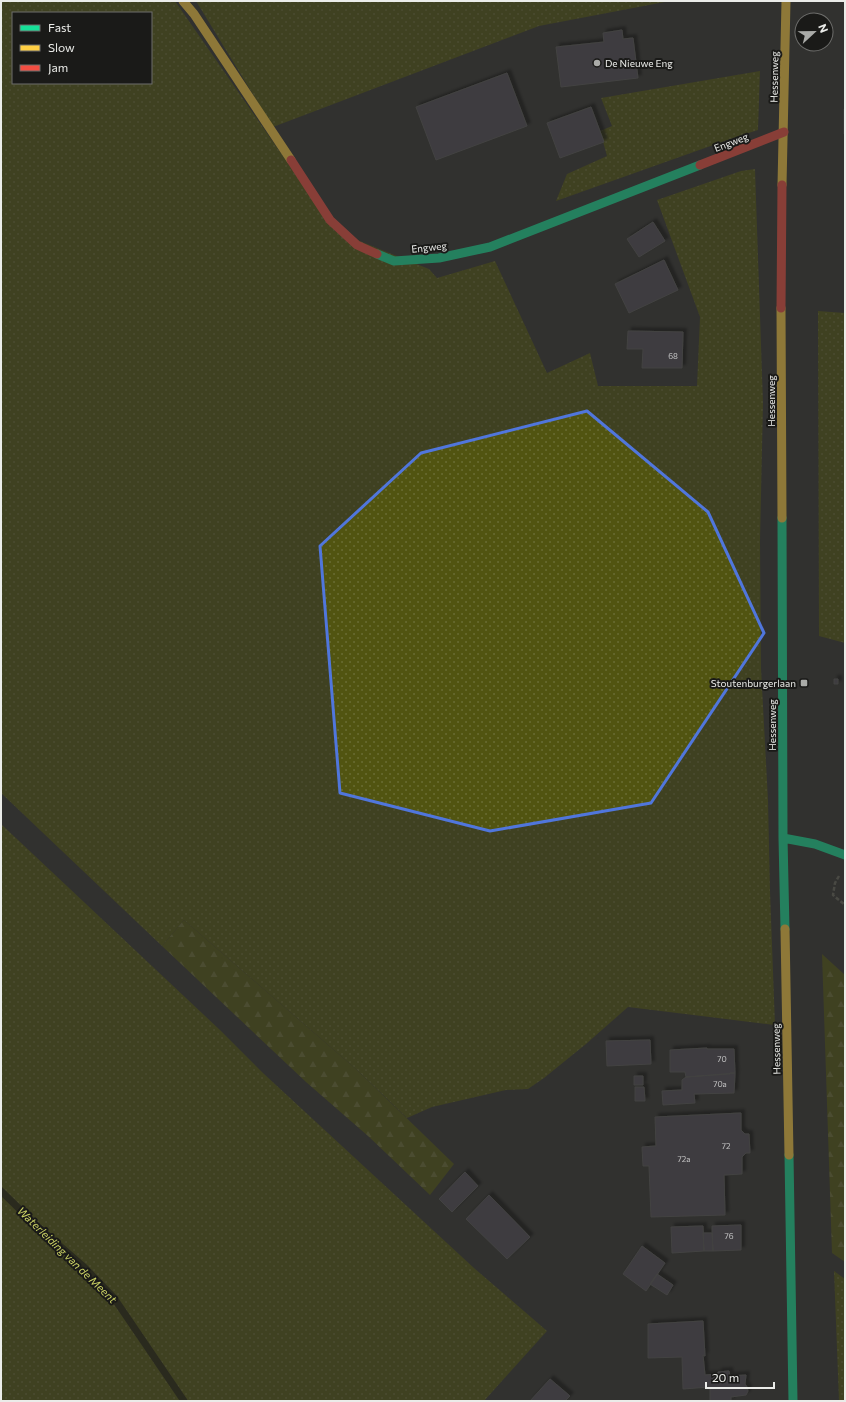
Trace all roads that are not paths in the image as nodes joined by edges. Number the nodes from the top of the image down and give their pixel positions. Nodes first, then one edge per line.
1 (183, 1) edge
2 (786, 1) edge
3 (784, 132) junction
4 (783, 838) junction
5 (845, 855) edge
6 (793, 1401) edge

1 - 3 street, Engweg
2 - 3 street, Hessenweg
3 - 4 street, Hessenweg
4 - 5 street
4 - 6 street, Hessenweg

